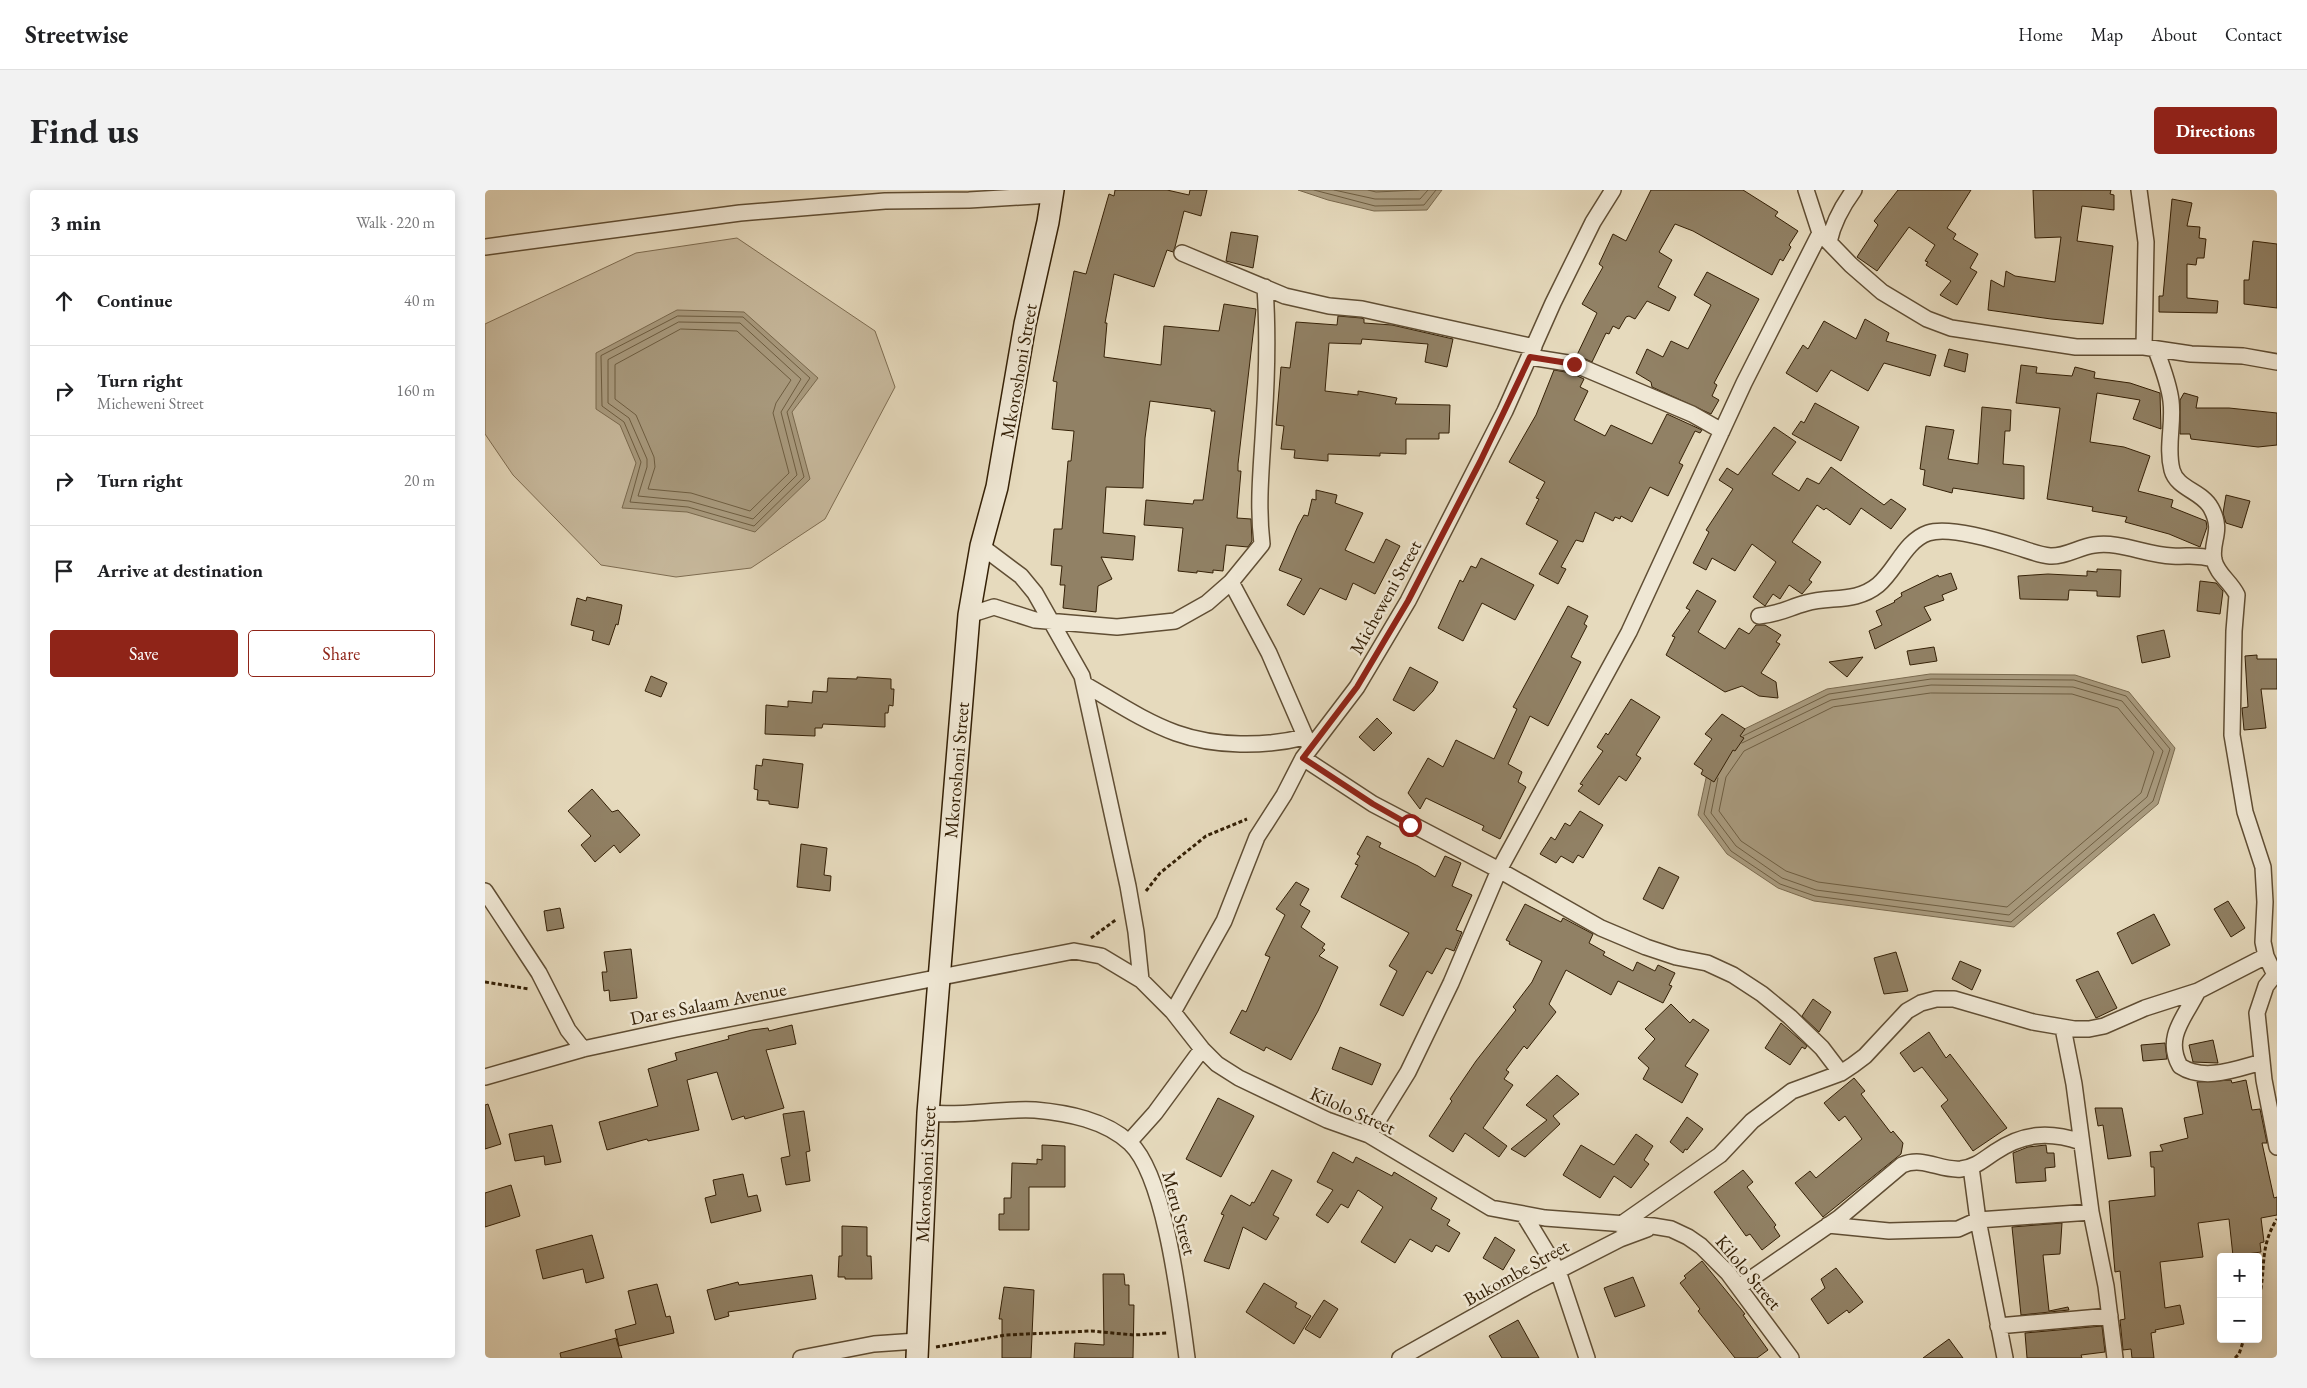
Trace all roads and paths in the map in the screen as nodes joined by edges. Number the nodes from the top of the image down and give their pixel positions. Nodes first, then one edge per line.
1 (1613, 190) edge
2 (1807, 190) edge
3 (1854, 190) edge
4 (2139, 190) edge
5 (1052, 192) edge
6 (884, 195) edge
7 (1824, 237) junction
8 (485, 247) edge
9 (1182, 253) dead end
10 (1265, 287) junction
11 (2150, 349) junction
12 (1532, 352) junction
13 (2277, 362) edge
14 (1722, 431) junction
15 (981, 546) junction
16 (2213, 559) junction
17 (1231, 582) junction
18 (969, 615) junction
19 (1759, 616) dead end
20 (1052, 622) junction
21 (1084, 684) junction
22 (1306, 748) junction
23 (1276, 808) junction
24 (1499, 870) junction
25 (485, 890) edge
26 (1132, 908) junction
27 (1073, 950) junction
28 (2266, 956) junction
29 (2276, 974) edge
30 (939, 976) junction
31 (1141, 980) junction
32 (485, 982) edge
33 (2198, 991) junction
34 (549, 993) junction
35 (1173, 1012) junction
36 (2063, 1028) junction
37 (583, 1049) junction
38 (1202, 1049) junction
39 (2262, 1062) junction
40 (1841, 1073) junction
41 (485, 1077) edge
42 (928, 1113) junction
43 (1369, 1135) junction
44 (1129, 1142) junction
45 (2081, 1142) junction
46 (2277, 1147) edge
47 (1971, 1167) junction
48 (2091, 1212) junction
49 (1524, 1215) junction
50 (2277, 1219) edge
51 (1978, 1220) junction
52 (1620, 1225) junction
53 (1653, 1226) junction
54 (1828, 1226) junction
55 (1558, 1271) junction
56 (1739, 1287) junction
57 (2259, 1298) edge
58 (2110, 1316) junction
59 (1999, 1326) junction
60 (1184, 1333) junction
61 (2243, 1343) edge
62 (917, 1349) edge
63 (801, 1358) edge
64 (1187, 1358) edge
65 (1400, 1358) edge
66 (1587, 1358) edge
67 (1791, 1358) edge
68 (2005, 1358) edge
69 (2115, 1358) edge
70 (2235, 1358) edge

1 - 12 street, Micheweni Street
2 - 7 street
3 - 7 street
4 - 11 street
5 - 6 street
5 - 15 street, Mkoroshoni Street
6 - 8 street
7 - 11 street
7 - 14 street
9 - 10 street
10 - 12 street
10 - 17 street
11 - 13 street
11 - 16 street
12 - 14 street
12 - 22 street, Micheweni Street
14 - 24 street
15 - 18 street, Mkoroshoni Street
15 - 20 street
16 - 19 street
16 - 28 street
17 - 20 street
17 - 22 street
18 - 20 street
18 - 30 street, Mkoroshoni Street
20 - 21 street
21 - 22 street
21 - 26 street
22 - 23 street, Micheweni Street
22 - 24 street
23 - 26 path
23 - 35 street, Micheweni Street
24 - 40 street
24 - 43 street
25 - 34 street
26 - 27 path
26 - 31 street
27 - 30 street, Kilolo Street
27 - 31 street, Kilolo Street
28 - 29 street
28 - 33 street
29 - 39 street
30 - 37 street, Dar es Salaam Avenue
30 - 42 street, Mkoroshoni Street
31 - 35 street, Kilolo Street
32 - 34 path
33 - 36 street
33 - 39 street
34 - 37 street
35 - 38 street, Kilolo Street
36 - 40 street
36 - 45 street
37 - 41 street, Dar es Salaam Avenue
38 - 43 street, Kilolo Street
38 - 44 street
39 - 46 street
40 - 52 street
42 - 44 street, Meru Street
42 - 62 street, Mkoroshoni Street
43 - 49 street, Kilolo Street
44 - 60 street, Meru Street
45 - 47 street
45 - 48 street
47 - 51 street
47 - 54 street
48 - 51 street
48 - 58 street
49 - 52 street, Kilolo Street
49 - 55 street
50 - 57 path
51 - 54 street
51 - 59 street
52 - 53 street, Kilolo Street
53 - 55 street, Bukombe Street
53 - 56 street, Kilolo Street
54 - 56 street
55 - 65 street, Bukombe Street
55 - 66 street
56 - 67 street, Kilolo Street
58 - 59 street
58 - 69 street
59 - 68 street
60 - 62 path
60 - 64 street, Meru Street
61 - 70 path
62 - 63 street

